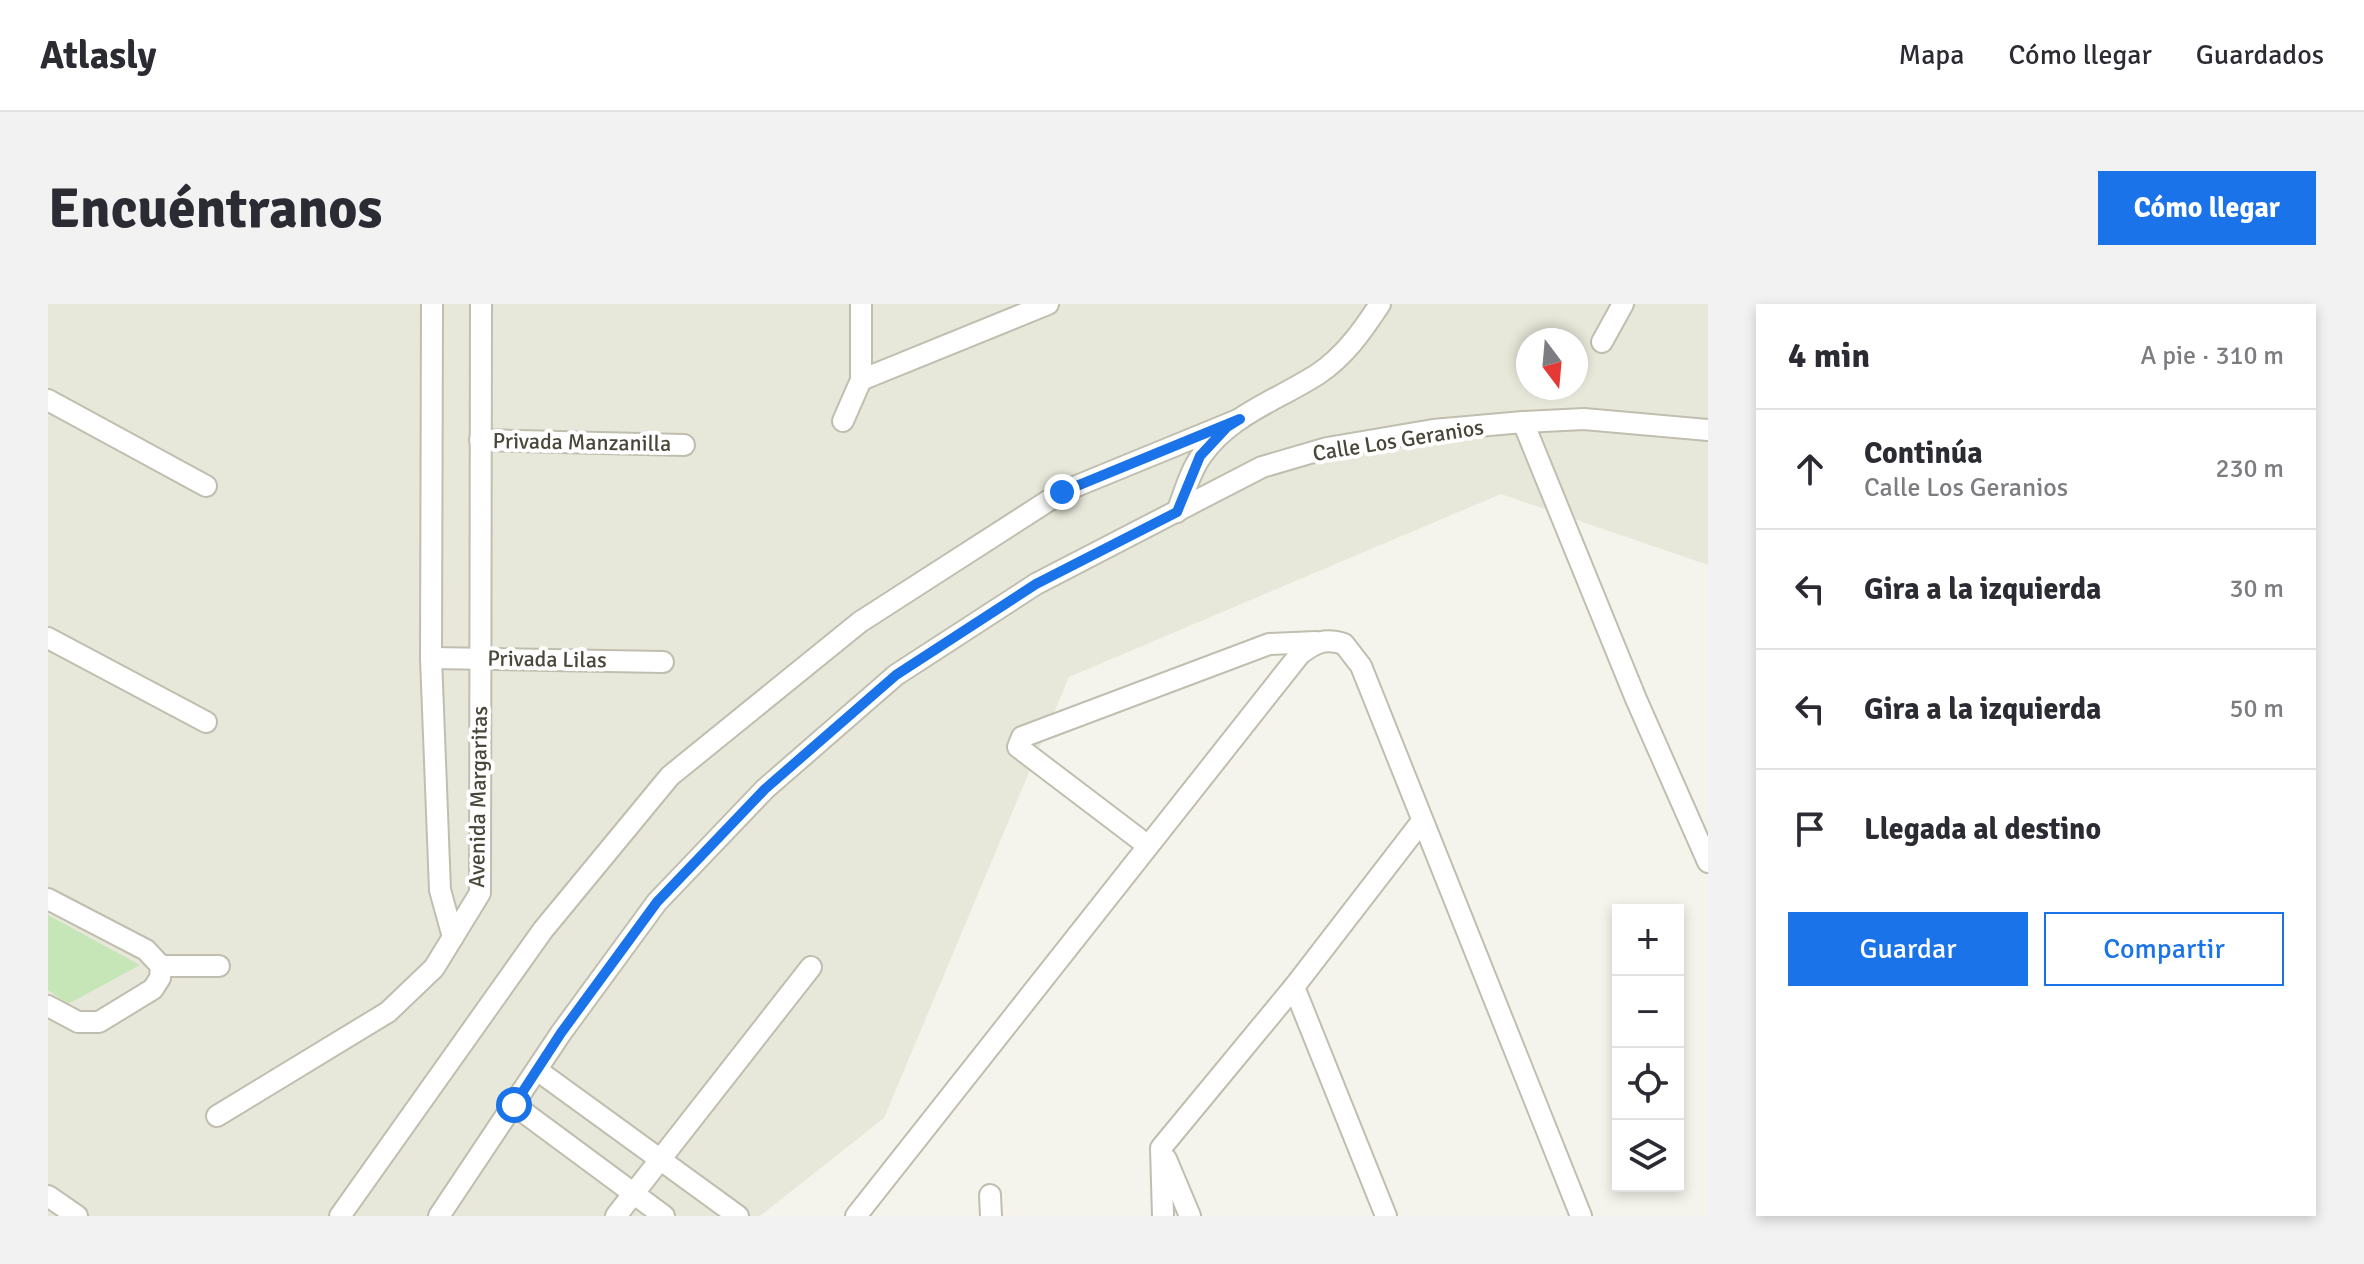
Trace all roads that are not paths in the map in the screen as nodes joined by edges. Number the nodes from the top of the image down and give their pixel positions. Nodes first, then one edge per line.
1 (432, 304) edge
2 (481, 304) edge
3 (861, 304) edge
4 (1048, 304) edge
5 (1380, 304) edge
6 (1623, 304) edge
7 (1602, 342) dead end
8 (861, 380) junction
9 (48, 400) edge
10 (1240, 419) junction
11 (843, 421) dead end
12 (1523, 422) junction
13 (1708, 430) edge
14 (480, 440) junction
15 (684, 445) dead end
16 (206, 486) dead end
17 (1177, 512) junction
18 (48, 638) edge
19 (1316, 642) junction
20 (431, 658) junction
21 (480, 658) junction
22 (663, 662) dead end
23 (206, 722) dead end
24 (1422, 821) junction
25 (1147, 845) junction
26 (1708, 862) edge
27 (48, 899) edge
28 (453, 937) junction
29 (161, 966) junction
30 (219, 966) dead end
31 (811, 967) dead end
32 (1294, 987) junction
33 (48, 1006) edge
34 (537, 1070) junction
35 (514, 1105) junction
36 (217, 1116) dead end
37 (1161, 1148) junction
38 (659, 1161) junction
39 (633, 1194) junction
40 (990, 1195) dead end
41 (48, 1196) edge
42 (76, 1215) edge
43 (340, 1216) edge
44 (439, 1216) edge
45 (616, 1216) edge
46 (664, 1216) edge
47 (738, 1216) edge
48 (856, 1216) edge
49 (991, 1216) edge
50 (1163, 1216) edge
51 (1190, 1216) edge
52 (1386, 1216) edge
53 (1581, 1216) edge

1 - 20 street, Avenida Margaritas
2 - 14 street, Avenida Margaritas
3 - 8 street
4 - 8 street
5 - 10 street
6 - 7 street
8 - 11 street
9 - 16 street
10 - 17 street
10 - 43 street
12 - 13 street, Calle Los Geranios
12 - 17 street, Calle Los Geranios
12 - 26 street
14 - 15 street, Privada Manzanilla
14 - 21 street, Avenida Margaritas
17 - 34 street, Calle Los Geranios
18 - 23 street
19 - 24 street
19 - 25 street
19 - 25 street
20 - 21 street, Privada Lilas
20 - 28 street, Avenida Margaritas
21 - 22 street, Privada Lilas
21 - 28 street, Avenida Margaritas
24 - 32 street
24 - 53 street
25 - 48 street
27 - 29 street
28 - 36 street
29 - 30 street
29 - 33 street
31 - 38 street
32 - 37 street
32 - 52 street
34 - 35 street, Calle Los Geranios
34 - 38 street
35 - 39 street
35 - 44 street, Calle Los Geranios
37 - 50 street
37 - 51 street
38 - 39 street
38 - 47 street
39 - 45 street
39 - 46 street
40 - 49 street
41 - 42 street

